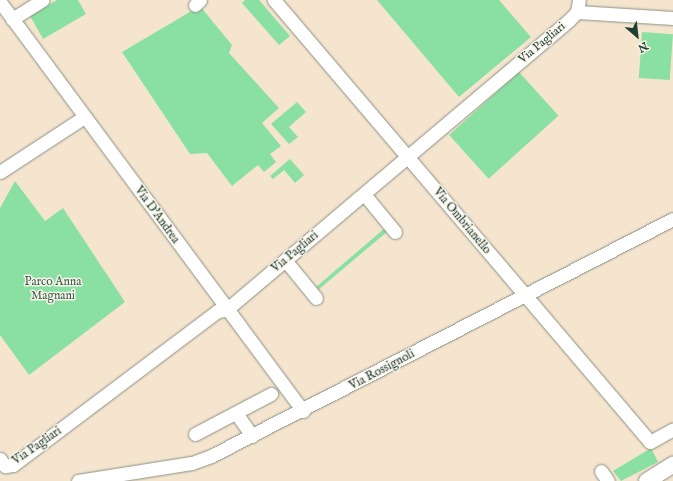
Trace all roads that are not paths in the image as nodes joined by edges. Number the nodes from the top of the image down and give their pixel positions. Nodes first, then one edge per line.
1 (43, 0) edge
2 (274, 0) edge
3 (0, 2) edge
4 (578, 6) edge
5 (673, 18) edge
6 (12, 19) junction
7 (84, 117) junction
8 (408, 157) junction
9 (1, 169) edge
10 (364, 194) junction
11 (673, 219) edge
12 (395, 232) dead end
13 (285, 260) junction
14 (525, 295) junction
15 (316, 298) dead end
16 (226, 310) junction
17 (271, 394) dead end
18 (304, 411) junction
19 (236, 413) junction
20 (673, 429) edge
21 (195, 434) dead end
22 (252, 436) junction
23 (0, 459) edge
24 (672, 468) edge
25 (78, 481) edge
26 (646, 481) edge

1 - 6 street
2 - 8 street, Via Ombrianello
3 - 6 street, Via D'Andrea
4 - 5 street, Via Pagliari
4 - 8 street, Via Pagliari
6 - 7 street, Via D'Andrea
7 - 9 street
7 - 16 street, Via D'Andrea
8 - 10 street, Via Pagliari
8 - 14 street, Via Ombrianello
10 - 12 street
10 - 13 street, Via Pagliari
11 - 14 street, Via Rossignoli
13 - 15 street
13 - 16 street, Via Pagliari
14 - 18 street, Via Rossignoli
14 - 20 street, Via Ombrianello
16 - 18 street, Via D'Andrea
16 - 23 street, Via Pagliari
17 - 19 street
18 - 22 street, Via Rossignoli
19 - 21 street
19 - 22 street
22 - 25 street, Via Rossignoli
24 - 26 main road

